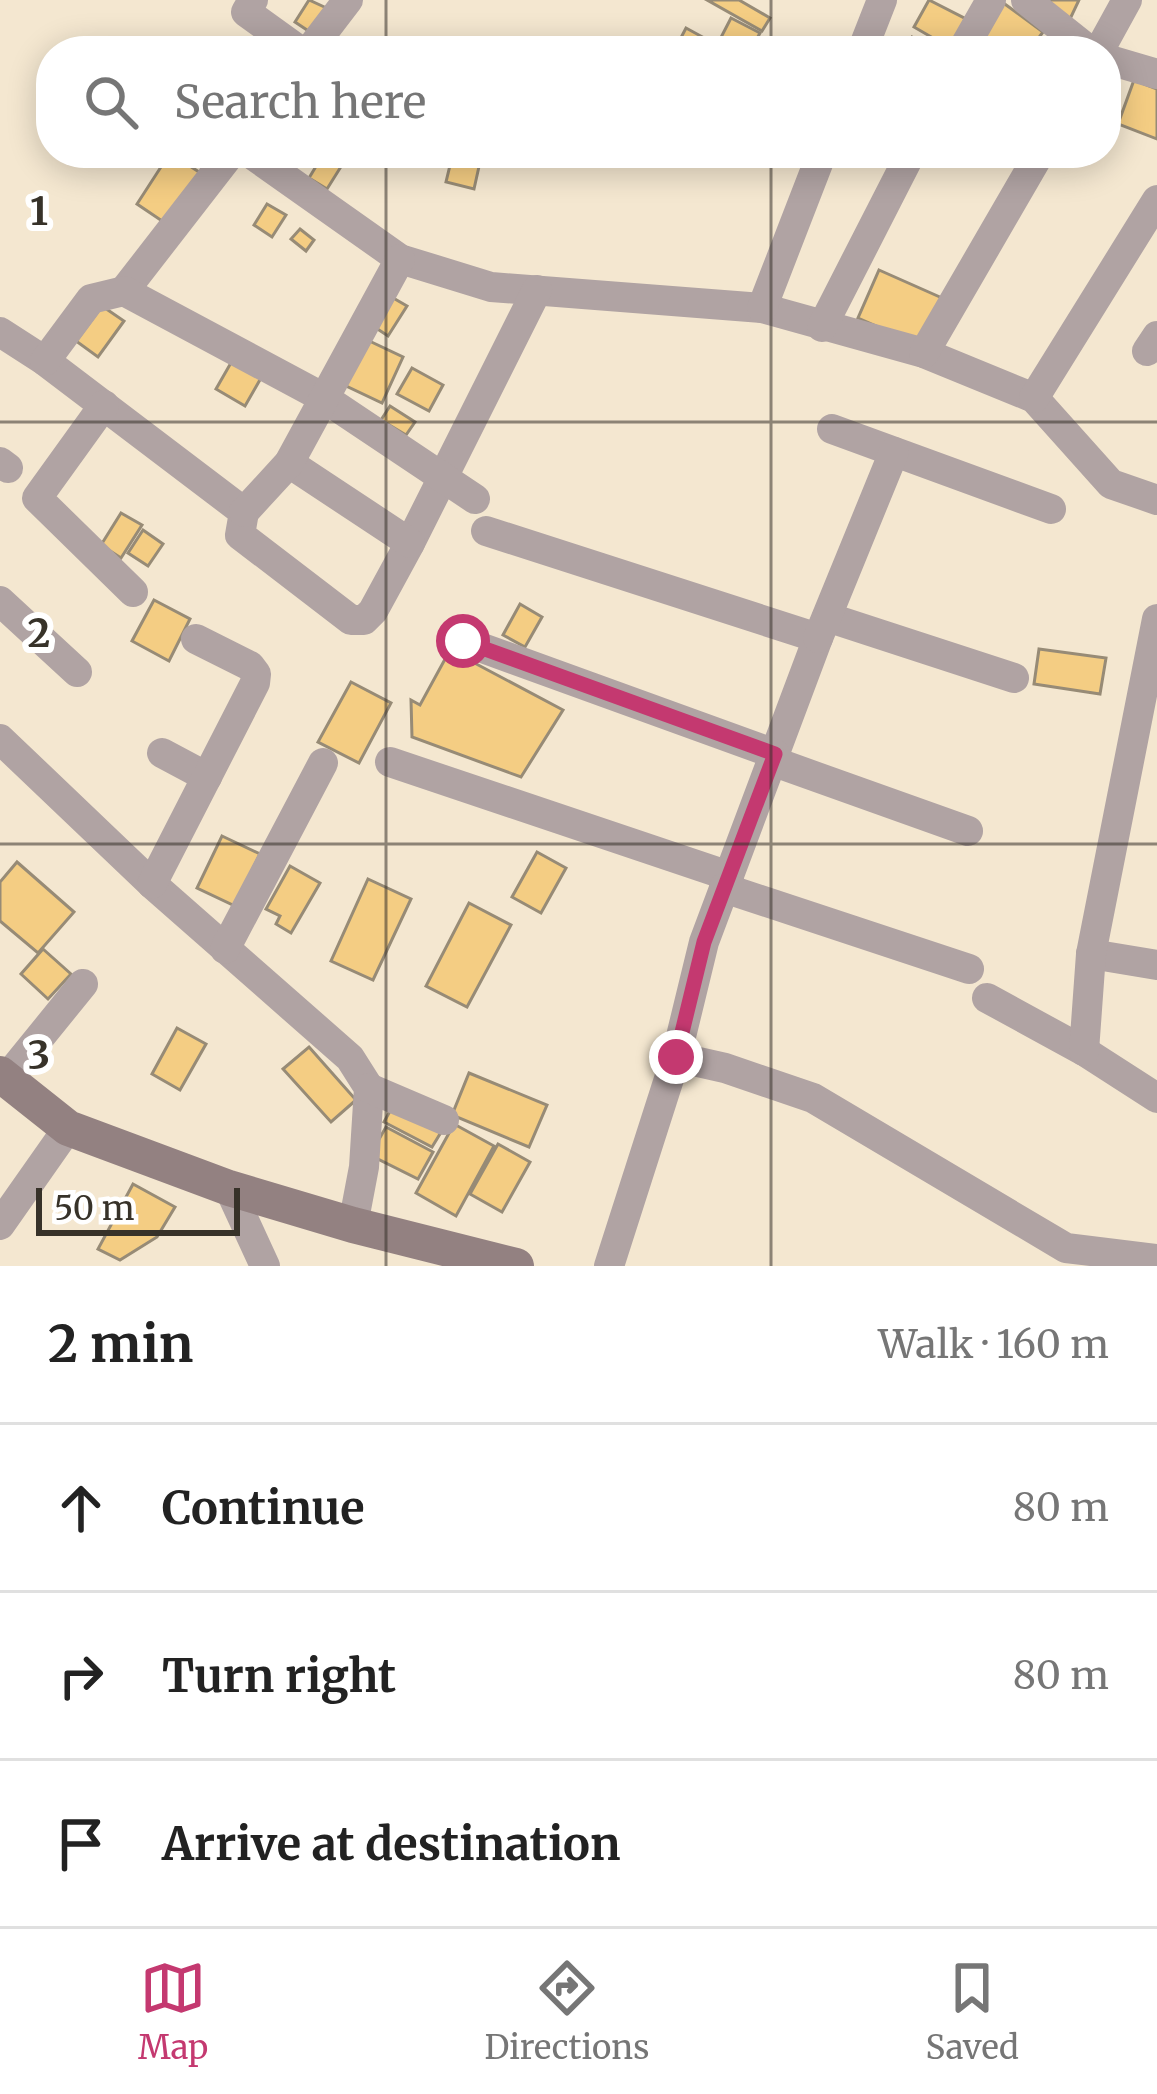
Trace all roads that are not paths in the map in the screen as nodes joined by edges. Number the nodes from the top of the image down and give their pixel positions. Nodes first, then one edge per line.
1 (253, 0) edge
2 (348, 0) edge
3 (882, 0) edge
4 (991, 0) edge
5 (1025, 0) edge
6 (1127, 0) edge
7 (279, 36) edge
8 (320, 36) edge
9 (868, 36) edge
10 (971, 36) edge
11 (1071, 36) edge
12 (1107, 36) edge
13 (1121, 63) edge
14 (1157, 74) edge
15 (219, 168) edge
16 (271, 168) edge
17 (816, 168) edge
18 (903, 168) edge
19 (1031, 168) edge
20 (1157, 200) edge
21 (400, 259) junction
22 (538, 290) junction
23 (124, 291) junction
24 (761, 308) junction
25 (822, 327) junction
26 (0, 332) edge
27 (924, 352) junction
28 (44, 361) junction
29 (323, 398) junction
30 (1034, 398) junction
31 (104, 405) junction
32 (832, 429) dead end
33 (894, 452) junction
34 (289, 463) junction
35 (442, 479) junction
36 (475, 499) dead end
37 (1157, 500) edge
38 (1051, 509) dead end
39 (244, 512) junction
40 (486, 530) dead end
41 (410, 543) junction
42 (133, 592) dead end
43 (0, 601) edge
44 (1157, 620) edge
45 (823, 627) junction
46 (196, 639) dead end
47 (463, 641) dead end
48 (76, 671) dead end
49 (1014, 679) dead end
50 (0, 739) edge
51 (162, 753) dead end
52 (773, 758) junction
53 (390, 762) dead end
54 (323, 763) dead end
55 (207, 777) junction
56 (968, 831) dead end
57 (727, 882) junction
58 (152, 884) junction
59 (225, 949) junction
60 (1091, 954) junction
61 (1157, 965) edge
62 (969, 969) dead end
63 (83, 984) dead end
64 (987, 998) dead end
65 (1084, 1051) junction
66 (676, 1057) junction
67 (3, 1076) edge
68 (369, 1088) junction
69 (1157, 1098) edge
70 (444, 1120) dead end
71 (68, 1128) junction
72 (229, 1188) junction
73 (0, 1225) edge
74 (353, 1225) junction
75 (1157, 1259) edge
76 (265, 1266) edge
77 (516, 1266) edge
78 (609, 1266) edge

1 - 7 street
2 - 8 street
3 - 9 street
4 - 10 street
5 - 11 street
6 - 12 street
13 - 14 street
15 - 23 street
16 - 21 street
17 - 24 street
18 - 25 street
19 - 27 street
20 - 30 street
21 - 22 street
21 - 29 street
22 - 24 street
22 - 35 street
23 - 28 street
23 - 29 street
24 - 25 street
25 - 27 street
26 - 28 street
27 - 30 street
28 - 31 street
29 - 34 street
29 - 35 street
30 - 37 street
31 - 39 street
31 - 42 street
32 - 33 street
33 - 38 street
33 - 45 street
34 - 39 street
34 - 41 street
35 - 36 street
35 - 41 street
39 - 41 street
40 - 45 street
43 - 48 street
44 - 60 street
45 - 49 street
45 - 52 street
46 - 55 street
47 - 52 street
50 - 58 street
51 - 55 street
52 - 56 street
52 - 57 street
53 - 57 street
54 - 59 street
55 - 58 street
57 - 62 street
57 - 66 street
58 - 59 street
59 - 68 street
60 - 61 street
60 - 65 street
63 - 67 street
64 - 65 street
65 - 69 street
66 - 75 street
66 - 78 street
67 - 71 main road
68 - 70 street
68 - 74 street
71 - 72 main road
71 - 73 street
72 - 74 main road
72 - 76 street
74 - 77 main road

